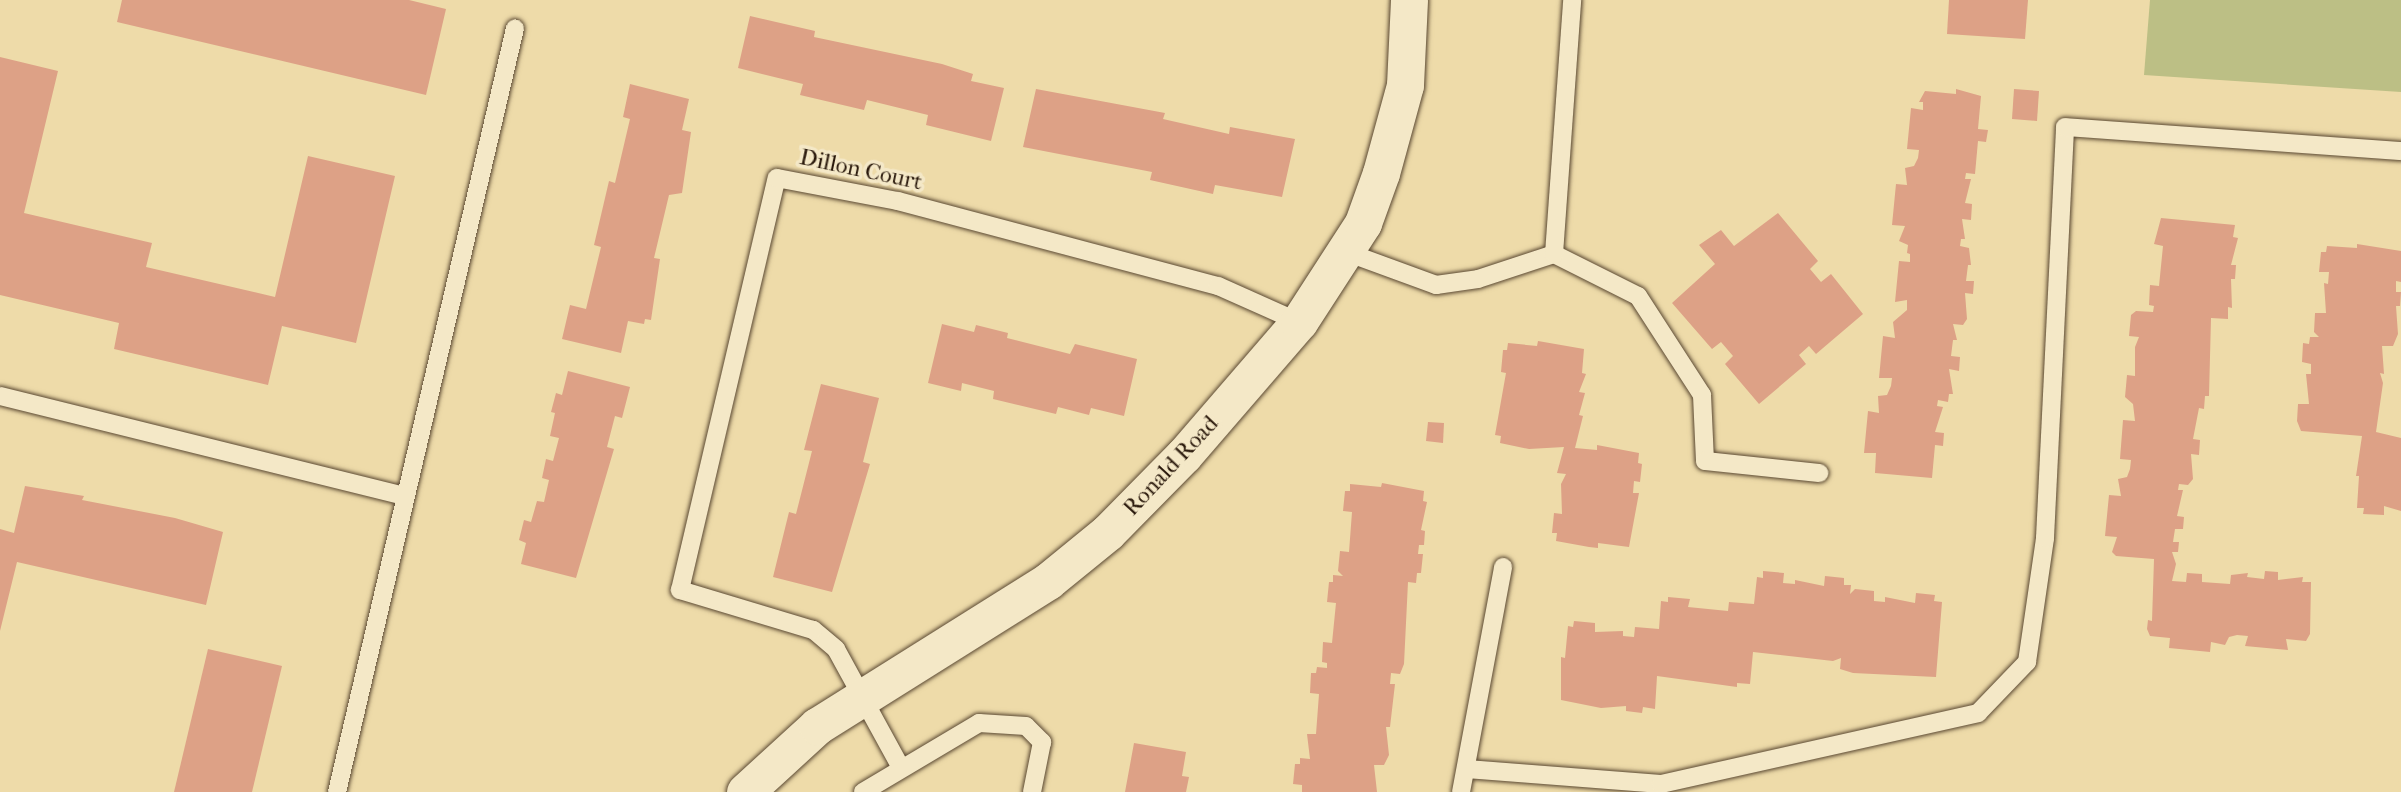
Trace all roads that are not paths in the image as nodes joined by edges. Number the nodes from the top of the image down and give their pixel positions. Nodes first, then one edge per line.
1 (1409, 0) edge
2 (1572, 0) edge
3 (515, 28) dead end
4 (2401, 151) edge
5 (1346, 252) junction
6 (1554, 254) junction
7 (1299, 322) junction
8 (0, 396) edge
9 (1819, 473) dead end
10 (405, 496) junction
11 (1503, 567) dead end
12 (862, 697) junction
13 (900, 766) junction
14 (1466, 769) junction
15 (337, 792) edge
16 (745, 792) edge
17 (863, 792) edge
18 (1032, 792) edge
19 (1461, 792) edge

1 - 5 street, Ronald Road
2 - 6 lane
3 - 10 lane
4 - 14 lane
5 - 6 lane
5 - 7 street, Ronald Road
6 - 9 lane
7 - 12 street, Ronald Road
7 - 12 lane, Dillon Court
8 - 10 lane
10 - 15 lane
11 - 14 lane
12 - 13 lane
12 - 16 street, Ronald Road
13 - 17 lane
13 - 18 lane
14 - 19 lane

